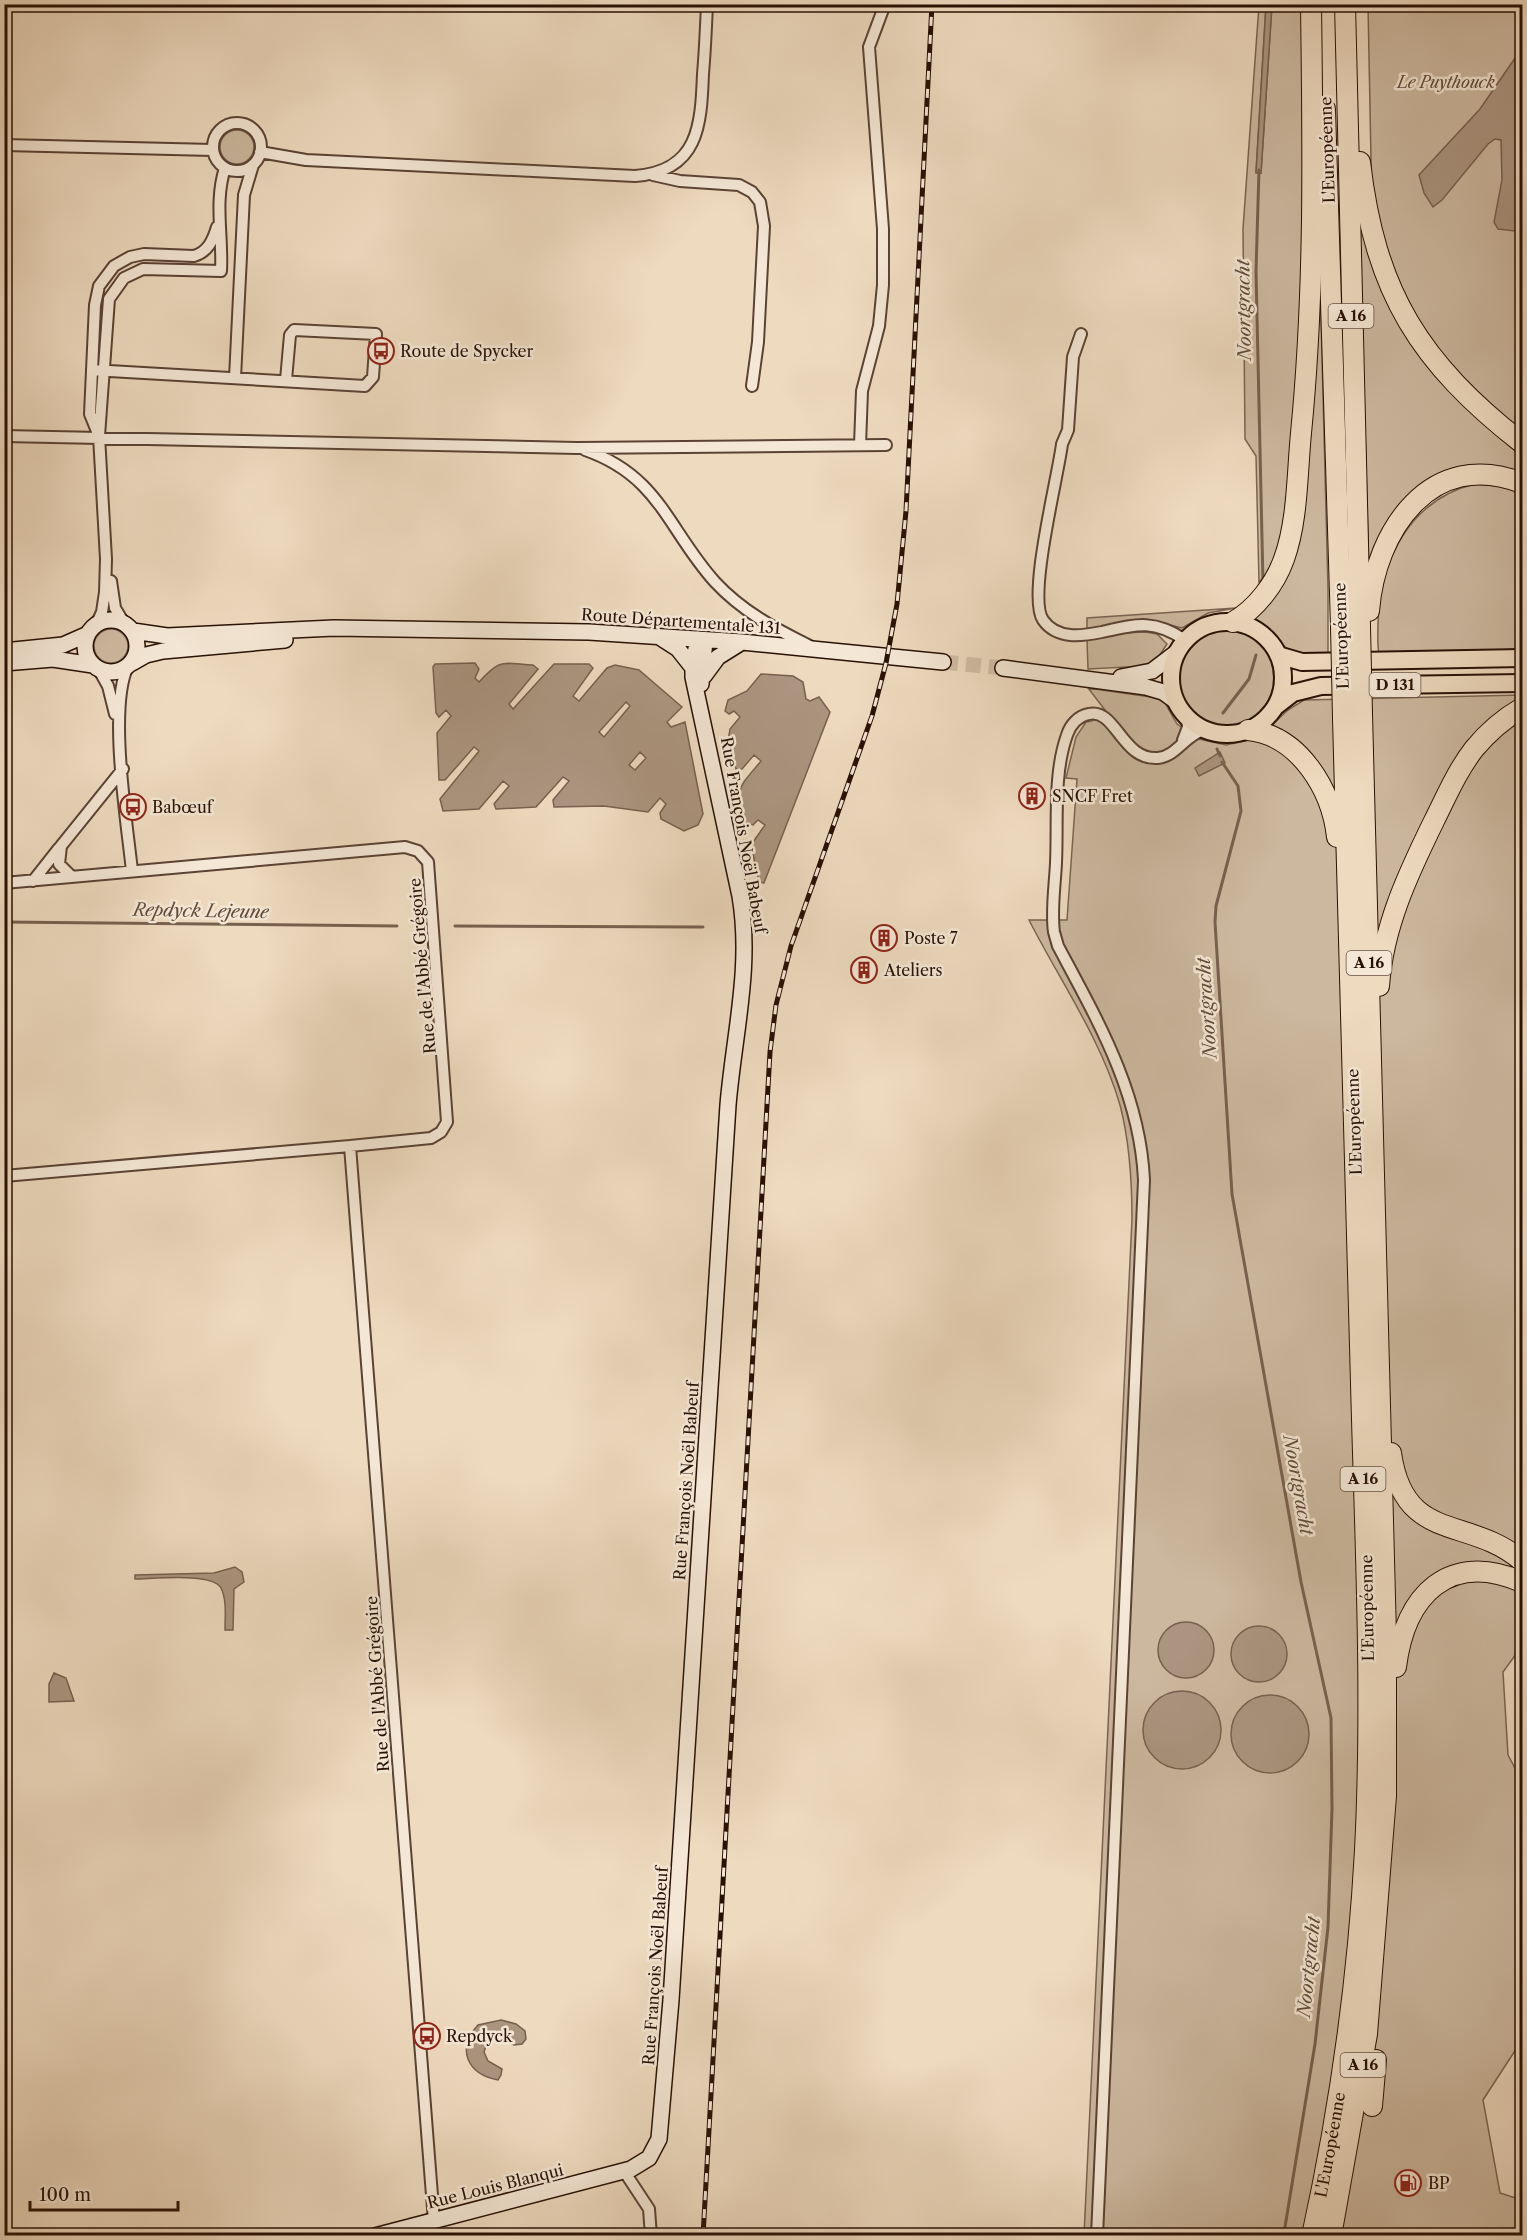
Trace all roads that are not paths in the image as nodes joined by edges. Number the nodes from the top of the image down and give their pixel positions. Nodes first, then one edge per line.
1 (707, 4) edge
2 (885, 4) edge
3 (1311, 4) edge
4 (1322, 4) edge
5 (1345, 4) edge
6 (1351, 4) edge
7 (4, 145) edge
8 (213, 150) junction
9 (260, 152) junction
10 (253, 165) junction
11 (228, 169) junction
12 (651, 175) junction
13 (244, 195) junction
14 (219, 220) junction
15 (1081, 334) dead end
16 (92, 370) junction
17 (104, 371) junction
18 (236, 378) junction
19 (286, 380) junction
20 (752, 386) dead end
21 (4, 436) edge
22 (99, 436) junction
23 (1522, 443) edge
24 (860, 445) junction
25 (886, 445) dead end
26 (577, 448) junction
27 (1522, 483) edge
28 (106, 559) junction
29 (1233, 622) junction
30 (1356, 626) junction
31 (128, 627) junction
32 (92, 630) junction
33 (416, 630) junction
34 (656, 636) junction
35 (702, 639) junction
36 (742, 642) junction
37 (1181, 646) junction
38 (816, 649) junction
39 (4, 651) edge
40 (1278, 655) junction
41 (1522, 658) edge
42 (943, 662) tunnel mouth
43 (4, 663) edge
44 (130, 664) junction
45 (95, 667) junction
46 (693, 668) junction
47 (1004, 668) tunnel mouth
48 (1090, 678) junction
49 (701, 683) junction
50 (1522, 683) edge
51 (1174, 700) junction
52 (702, 708) junction
53 (1274, 708) junction
54 (1522, 708) edge
55 (1358, 715) junction
56 (1187, 718) junction
57 (1204, 730) junction
58 (1248, 730) junction
59 (119, 732) junction
60 (1178, 747) junction
61 (123, 769) junction
62 (63, 843) junction
63 (132, 872) junction
64 (72, 877) junction
65 (33, 880) junction
66 (4, 883) edge
67 (1350, 966) junction
68 (1373, 1098) junction
69 (350, 1146) junction
70 (4, 1176) edge
71 (1378, 1285) junction
72 (1522, 1561) edge
73 (1522, 1582) edge
74 (1385, 1814) junction
75 (1380, 1893) junction
76 (1372, 2106) dead end
77 (624, 2171) junction
78 (434, 2221) junction
79 (375, 2235) edge
80 (651, 2235) edge
81 (1097, 2235) edge
82 (1312, 2235) edge
83 (1331, 2235) edge

1 - 12 street
2 - 24 street
3 - 29 highway
4 - 30 highway, L'Européenne / A 16
5 - 30 highway, L'Européenne / A 16
6 - 23 highway
7 - 8 street
8 - 9 street
8 - 11 street
9 - 10 street
9 - 12 street
10 - 11 street
10 - 13 street
11 - 13 street
11 - 14 street
12 - 20 street
13 - 18 street
14 - 16 street
14 - 17 street
15 - 37 street
16 - 17 street
16 - 22 street
17 - 18 street
17 - 22 street
18 - 19 street
19 - 19 street
21 - 22 street
22 - 26 street
22 - 28 street
24 - 25 street
24 - 26 street
26 - 38 street
27 - 30 highway
28 - 31 street
28 - 32 street
29 - 37 main road
29 - 40 main road
30 - 55 highway, L'Européenne / A 16, bridge
30 - 55 highway
31 - 32 street
31 - 33 street, Route Départementale 131
31 - 44 street
32 - 39 street
32 - 45 street
33 - 34 street, Route Départementale 131
33 - 44 street, Route Départementale 131
34 - 35 street, Route Départementale 131
34 - 46 street, Rue François Noël Babeuf
35 - 36 street, Route Départementale 131
35 - 46 street, Rue François Noël Babeuf
35 - 49 street, Rue François Noël Babeuf
36 - 38 street, Route Départementale 131
36 - 49 street
37 - 48 street
37 - 51 main road
38 - 42 street, Route Départementale 131
40 - 41 main road, D 131
40 - 53 main road
43 - 45 street
44 - 45 street
44 - 59 street
45 - 59 street
46 - 52 street, Rue François Noël Babeuf
47 - 48 street
48 - 51 street
49 - 52 street, Rue François Noël Babeuf
50 - 53 main road, D 131
51 - 56 main road
52 - 77 street, Rue François Noël Babeuf
53 - 58 main road
54 - 68 highway
55 - 67 highway, L'Européenne / A 16
55 - 68 highway, L'Européenne / A 16
56 - 57 main road
56 - 60 street
57 - 58 main road
57 - 60 street
58 - 67 highway
59 - 61 street
60 - 81 street
61 - 62 street
61 - 63 street
62 - 64 street
62 - 65 street
63 - 64 street, Rue de l'Abbé Grégoire
63 - 69 street, Rue de l'Abbé Grégoire
64 - 65 street, Rue de l'Abbé Grégoire
65 - 66 street, Rue de l'Abbé Grégoire
67 - 82 highway, L'Européenne / A 16
68 - 71 highway, L'Européenne / A 16
69 - 70 street, Rue de l'Abbé Grégoire
69 - 78 street, Rue de l'Abbé Grégoire
71 - 72 highway
71 - 74 highway, L'Européenne / A 16
73 - 74 highway
74 - 75 highway, L'Européenne / A 16
75 - 76 highway
75 - 83 highway, L'Européenne / A 16
77 - 78 street, Rue Louis Blanqui
77 - 80 street
78 - 79 street, Rue Louis Blanqui

